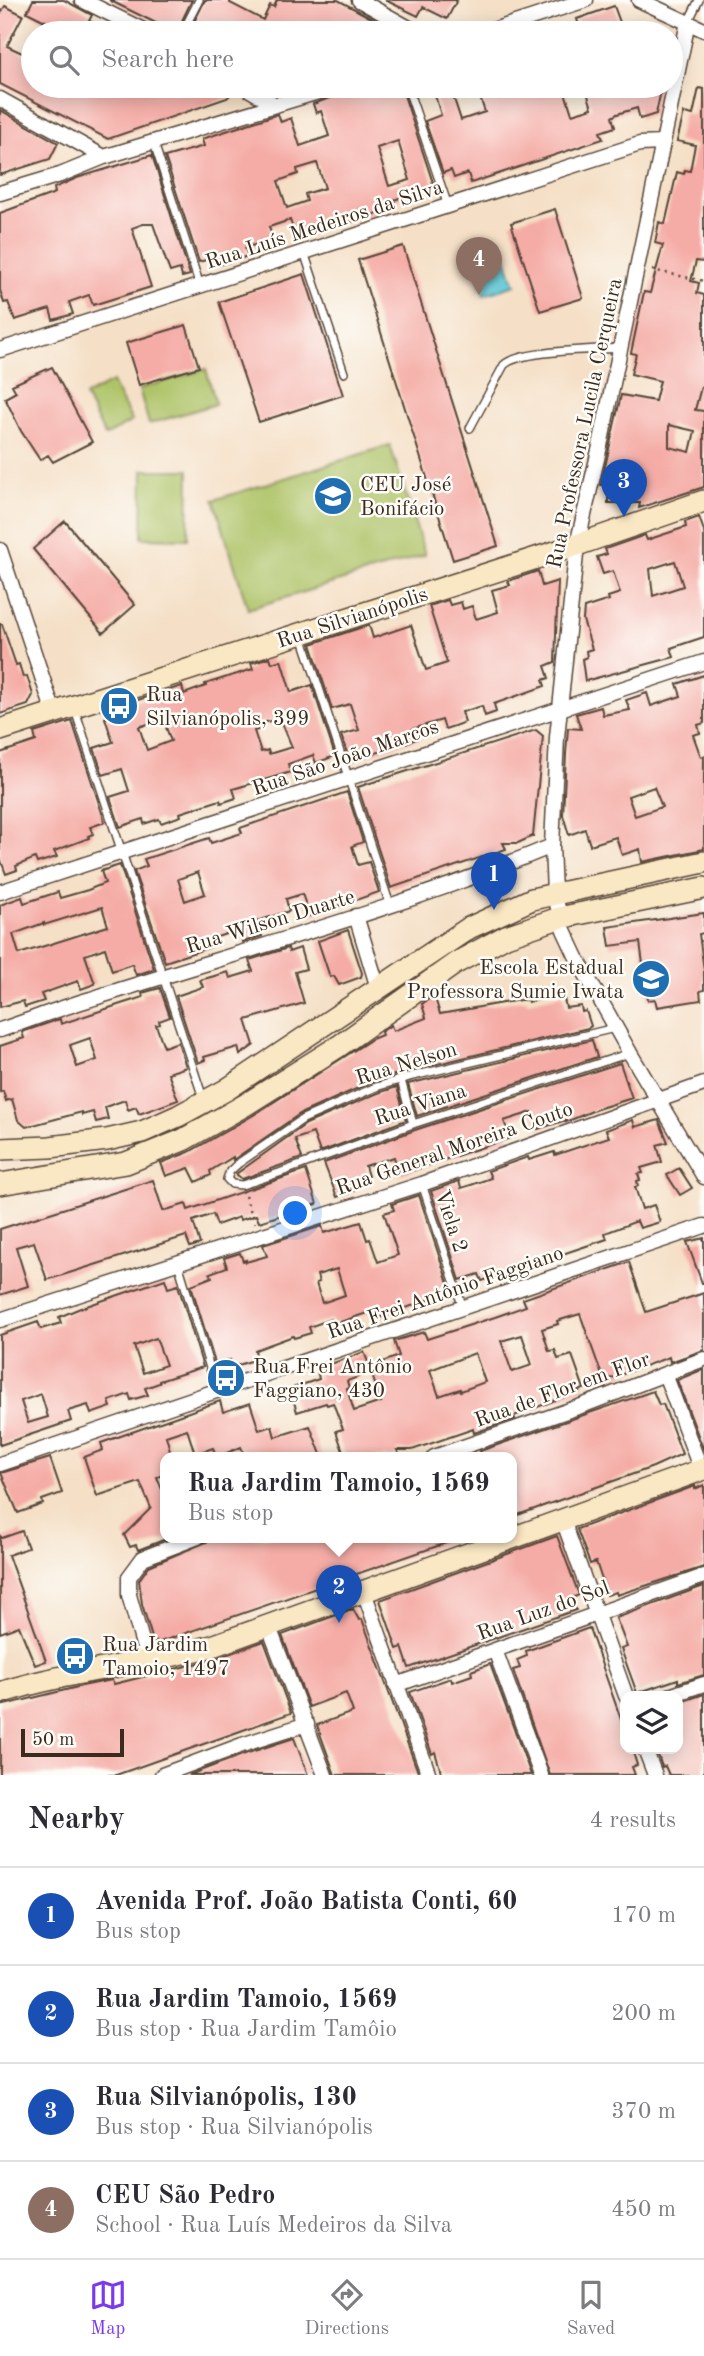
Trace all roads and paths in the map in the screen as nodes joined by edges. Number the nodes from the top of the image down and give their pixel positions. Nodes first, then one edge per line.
1 (82, 0) edge
2 (199, 0) edge
3 (359, 0) edge
4 (586, 0) edge
5 (639, 0) edge
6 (698, 0) edge
7 (125, 21) edge
8 (188, 21) edge
9 (397, 21) edge
10 (521, 21) edge
11 (688, 22) junction
12 (704, 30) edge
13 (683, 45) edge
14 (264, 98) edge
15 (299, 98) edge
16 (411, 98) edge
17 (672, 98) edge
18 (0, 99) edge
19 (276, 105) junction
20 (154, 143) junction
21 (662, 143) junction
22 (104, 157) junction
23 (0, 194) edge
24 (448, 206) junction
25 (304, 252) junction
26 (638, 267) junction
27 (704, 281) edge
28 (201, 286) junction
29 (621, 348) junction
30 (0, 350) edge
31 (344, 373) dead end
32 (470, 428) dead end
33 (704, 501) edge
34 (577, 545) junction
35 (0, 550) edge
36 (301, 634) junction
37 (704, 662) edge
38 (562, 708) junction
39 (64, 710) junction
40 (0, 730) edge
41 (348, 778) junction
42 (552, 846) junction
43 (121, 851) junction
44 (704, 862) edge
45 (704, 888) edge
46 (0, 892) edge
47 (554, 893) junction
48 (390, 905) junction
49 (356, 916) junction
50 (559, 918) junction
51 (163, 976) junction
52 (379, 988) junction
53 (615, 1028) junction
54 (0, 1030) edge
55 (629, 1053) junction
56 (401, 1080) junction
57 (704, 1084) edge
58 (658, 1099) junction
59 (204, 1101) junction
60 (413, 1125) junction
61 (0, 1149) edge
62 (704, 1177) edge
63 (0, 1184) edge
64 (422, 1184) junction
65 (242, 1185) junction
66 (704, 1226) edge
67 (260, 1236) junction
68 (178, 1263) junction
69 (463, 1308) junction
70 (0, 1320) edge
71 (704, 1359) edge
72 (665, 1374) junction
73 (217, 1391) junction
74 (459, 1452) edge
75 (0, 1464) edge
76 (703, 1469) edge
77 (564, 1520) junction
78 (517, 1534) edge
79 (182, 1543) edge
80 (486, 1543) edge
81 (704, 1576) edge
82 (364, 1592) junction
83 (596, 1613) junction
84 (268, 1627) junction
85 (495, 1650) junction
86 (148, 1662) junction
87 (704, 1684) edge
88 (396, 1685) junction
89 (624, 1691) edge
90 (683, 1691) edge
91 (0, 1693) edge
92 (307, 1724) junction
93 (647, 1754) edge
94 (162, 1775) edge
95 (325, 1775) edge
96 (429, 1775) edge
97 (541, 1775) edge
98 (655, 1775) edge

1 - 7 street
2 - 8 lane
3 - 9 street
4 - 10 street
5 - 11 street
6 - 11 lane
11 - 12 street
11 - 13 street, Rua Professora Lucila Cerqueira
14 - 19 street
15 - 19 street
16 - 24 lane
17 - 21 street, Rua Professora Lucila Cerqueira
18 - 22 street
19 - 20 street
20 - 22 street
20 - 28 lane
21 - 24 street, Rua Luís Medeiros da Silva
21 - 26 street, Rua Professora Lucila Cerqueira
22 - 23 street
24 - 25 street, Rua Luís Medeiros da Silva
25 - 28 street, Rua Luís Medeiros da Silva
25 - 31 lane
26 - 27 path
26 - 29 street, Rua Professora Lucila Cerqueira
28 - 30 street, Rua Luís Medeiros da Silva
29 - 32 lane
29 - 34 street, Rua Professora Lucila Cerqueira
33 - 34 main road, Rua Silvianópolis
34 - 36 main road, Rua Silvianópolis
34 - 38 street, Rua Professora Lucila Cerqueira
35 - 39 street
36 - 39 main road, Rua Silvianópolis
36 - 41 lane
37 - 38 street, Rua São João Marcos
38 - 41 street, Rua São João Marcos
38 - 42 street, Rua Professora Lucila Cerqueira
39 - 40 main road, Rua Silvianópolis
39 - 43 lane
41 - 43 street, Rua São João Marcos
41 - 48 lane
42 - 47 street, Rua Professora Lucila Cerqueira
42 - 48 street, Rua Wilson Duarte
43 - 46 street, Rua São João Marcos
43 - 51 lane
44 - 47 main road
45 - 50 main road
47 - 50 street, Rua Professora Lucila Cerqueira
47 - 52 main road
48 - 49 street, Rua Wilson Duarte
49 - 51 street, Rua Wilson Duarte
49 - 52 street
50 - 53 street, Rua Professora Lucila Cerqueira
50 - 63 main road
51 - 54 street, Rua Wilson Duarte
51 - 59 lane
52 - 59 main road
53 - 55 street, Rua Professora Lucila Cerqueira
53 - 56 lane, Rua Nelson
55 - 58 street, Rua Professora Lucila Cerqueira
55 - 60 lane, Rua Viana
56 - 60 lane
56 - 65 lane, Rua Nelson
57 - 58 street, Rua General Moreira Couto
58 - 62 street, Rua Professora Lucila Cerqueira
58 - 64 street, Rua General Moreira Couto
59 - 61 main road
60 - 65 lane, Rua Viana
64 - 67 street, Rua General Moreira Couto
64 - 69 lane, Viela 2
65 - 67 path
66 - 69 street, Rua Frei Antônio Faggiano
67 - 68 street, Rua General Moreira Couto
68 - 70 street, Rua General Moreira Couto
68 - 73 lane
69 - 73 street, Rua Frei Antônio Faggiano
71 - 72 street, Rua de Flor em Flor
72 - 74 street, Rua de Flor em Flor
72 - 76 street
73 - 75 street, Rua Frei Antônio Faggiano
76 - 77 main road
77 - 78 main road
77 - 83 street
79 - 86 street
80 - 82 main road
81 - 83 street, Rua Luz do Sol
82 - 84 main road
82 - 88 street
83 - 85 street, Rua Luz do Sol
83 - 89 street
84 - 86 main road
84 - 92 street
85 - 88 street, Rua Luz do Sol
85 - 97 street
86 - 91 main road
87 - 90 street
88 - 96 street
92 - 94 street
92 - 95 street
93 - 98 street

